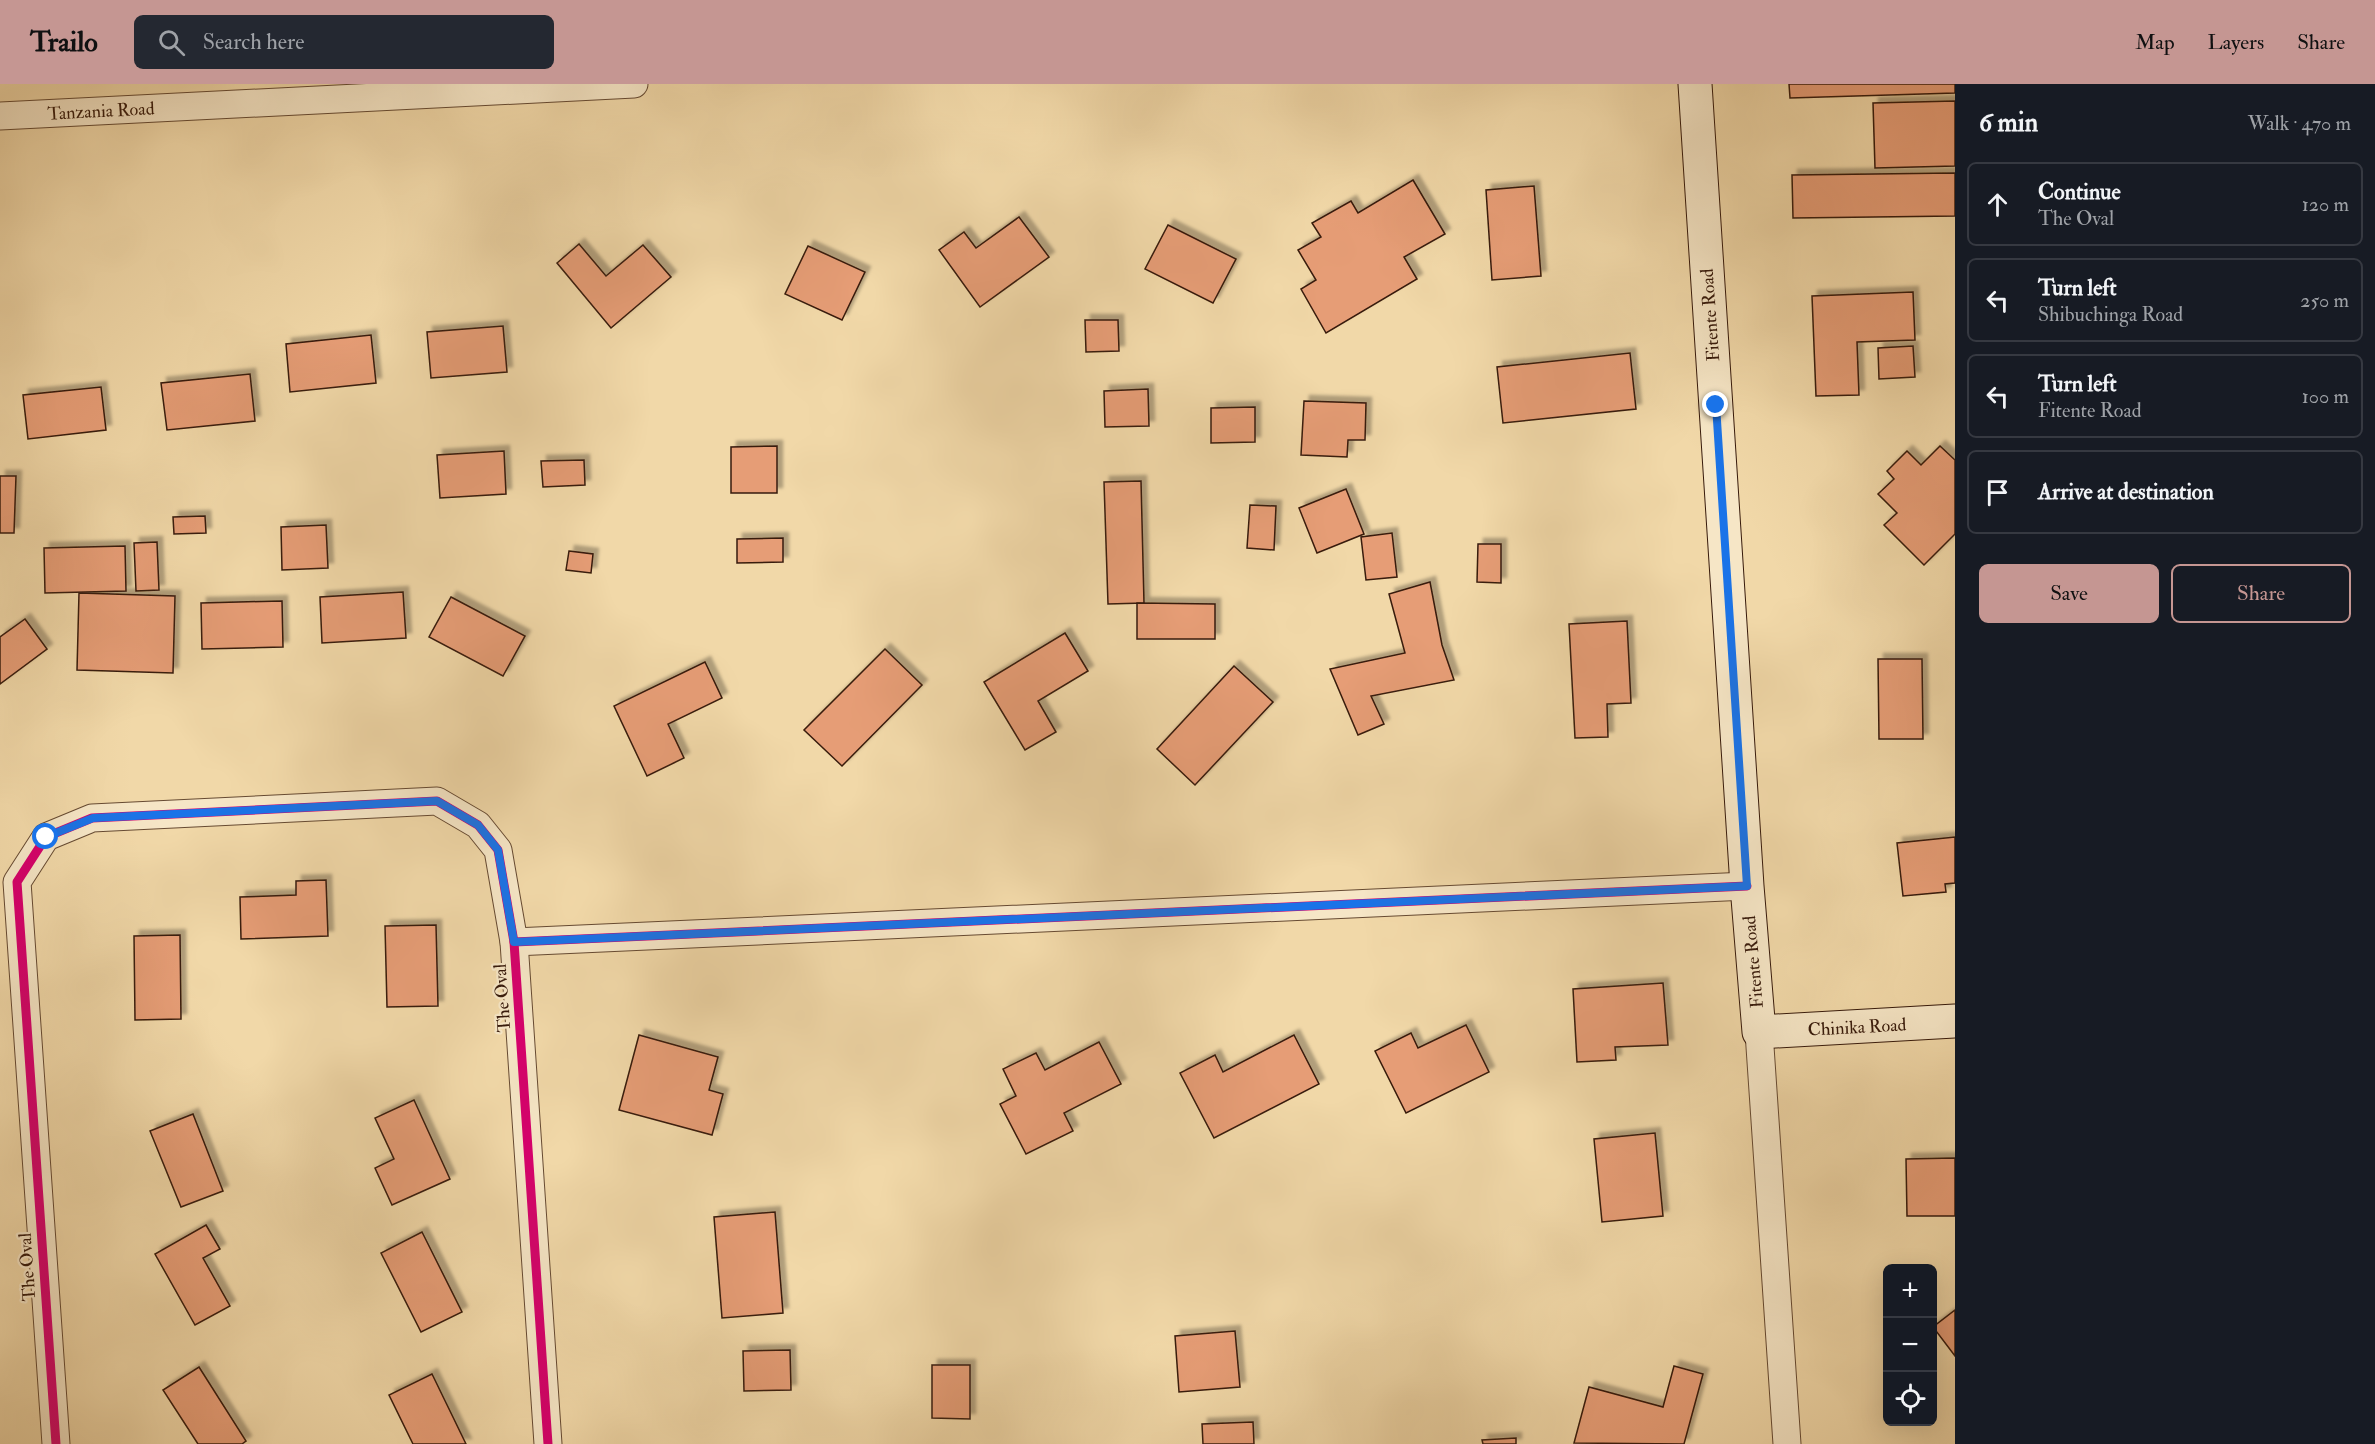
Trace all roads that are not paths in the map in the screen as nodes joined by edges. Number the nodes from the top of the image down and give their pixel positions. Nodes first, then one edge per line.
1 (634, 84) edge
2 (1695, 84) edge
3 (0, 116) edge
4 (1747, 886) junction
5 (514, 942) junction
6 (1955, 1022) edge
7 (1759, 1032) junction
8 (56, 1444) edge
9 (548, 1444) edge
10 (1787, 1444) edge

1 - 3 street, Tanzania Road
2 - 4 main road, Fitente Road
4 - 5 street
4 - 7 main road, Fitente Road
5 - 8 street, The Oval
5 - 9 street, The Oval
6 - 7 main road, Chinika Road
7 - 10 street, Fitente Road

